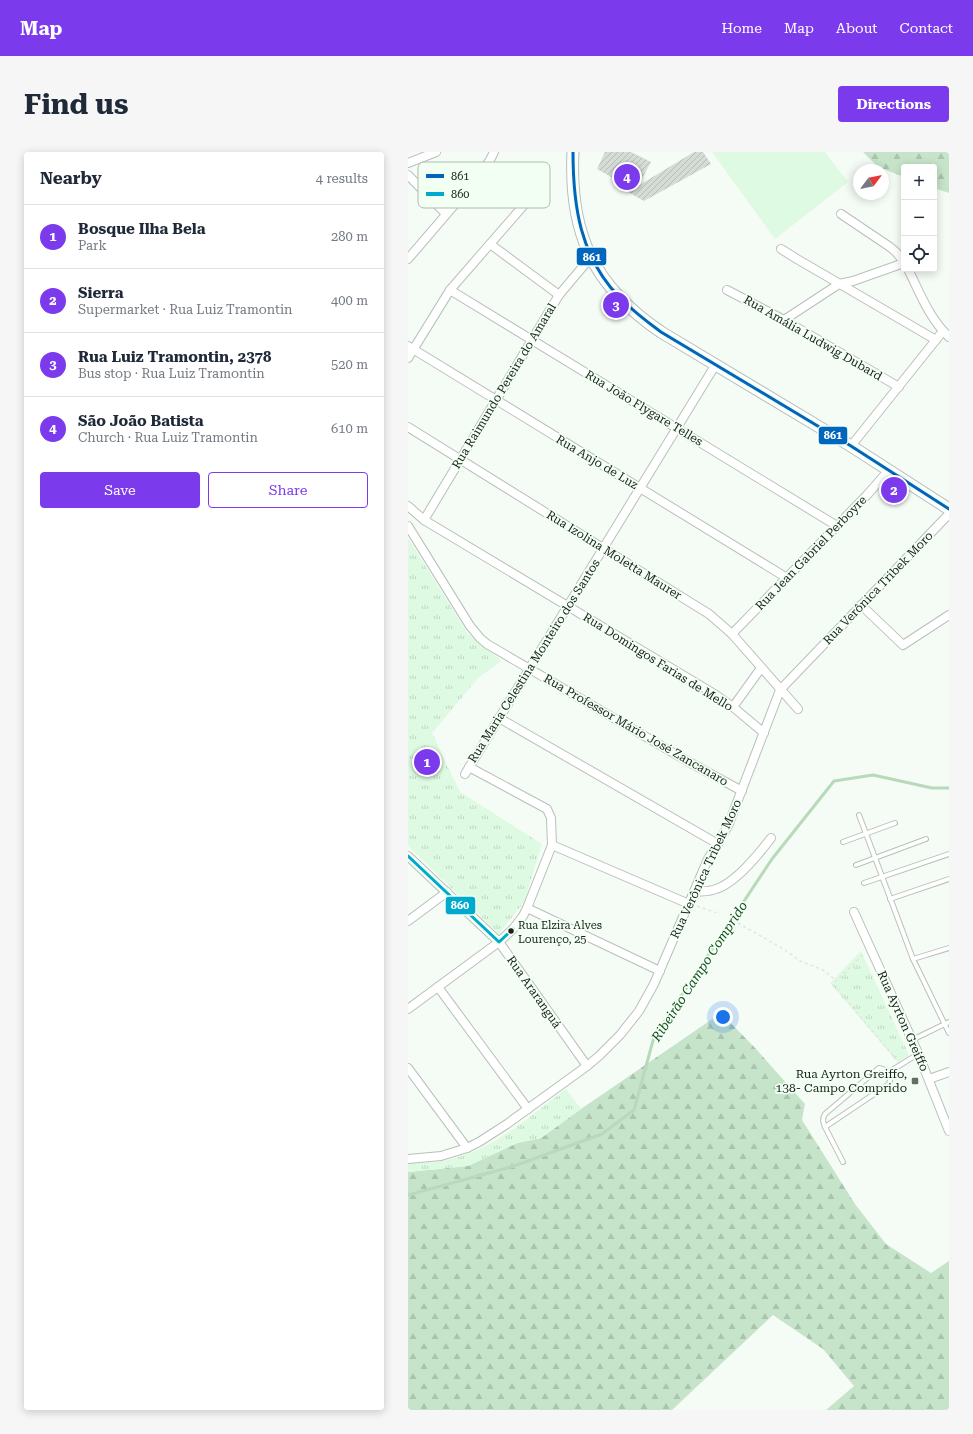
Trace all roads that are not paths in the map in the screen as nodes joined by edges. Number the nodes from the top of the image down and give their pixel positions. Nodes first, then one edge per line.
1 (436, 152) edge
2 (494, 152) edge
3 (573, 152) edge
4 (580, 152) edge
5 (488, 162) edge
6 (408, 163) edge
7 (408, 175) edge
8 (574, 178) junction
9 (418, 185) edge
10 (440, 208) edge
11 (451, 208) edge
12 (521, 208) edge
13 (446, 214) junction
14 (841, 214) dead end
15 (490, 244) junction
16 (781, 249) dead end
17 (408, 258) edge
18 (591, 258) junction
19 (901, 258) edge
20 (901, 263) edge
21 (909, 272) edge
22 (839, 284) junction
23 (450, 290) junction
24 (727, 290) dead end
25 (559, 295) junction
26 (784, 320) junction
27 (946, 334) edge
28 (532, 340) junction
29 (936, 340) junction
30 (411, 348) edge
31 (408, 358) edge
32 (716, 364) junction
33 (899, 387) junction
34 (496, 400) junction
35 (408, 427) edge
36 (677, 428) junction
37 (851, 446) junction
38 (460, 460) junction
39 (889, 470) junction
40 (640, 488) junction
41 (408, 506) edge
42 (949, 509) edge
43 (949, 514) edge
44 (424, 520) junction
45 (408, 526) edge
46 (837, 526) junction
47 (603, 548) junction
48 (787, 578) junction
49 (861, 605) junction
50 (568, 606) junction
51 (949, 615) edge
52 (732, 634) junction
53 (761, 668) junction
54 (529, 669) junction
55 (780, 690) junction
56 (733, 707) junction
57 (798, 709) dead end
58 (499, 718) junction
59 (764, 733) junction
60 (742, 791) junction
61 (859, 815) dead end
62 (895, 824) dead end
63 (866, 833) junction
64 (771, 838) dead end
65 (926, 838) dead end
66 (843, 842) dead end
67 (718, 844) junction
68 (552, 845) junction
69 (949, 854) edge
70 (408, 856) edge
71 (875, 858) junction
72 (856, 865) dead end
73 (882, 877) junction
74 (949, 879) edge
75 (864, 883) dead end
76 (447, 892) junction
77 (694, 892) junction
78 (890, 898) junction
79 (689, 904) junction
80 (527, 908) junction
81 (854, 912) dead end
82 (408, 921) edge
83 (498, 942) junction
84 (949, 948) edge
85 (913, 959) junction
86 (660, 971) junction
87 (438, 987) junction
88 (408, 1009) edge
89 (947, 1023) edge
90 (949, 1033) edge
91 (912, 1040) junction
92 (918, 1053) junction
93 (587, 1066) junction
94 (408, 1068) edge
95 (889, 1072) junction
96 (949, 1072) edge
97 (929, 1079) junction
98 (528, 1109) junction
99 (825, 1127) junction
100 (949, 1131) edge
101 (467, 1148) junction
102 (408, 1159) edge
103 (843, 1162) dead end

1 - 6 street
2 - 5 street
3 - 8 main road
4 - 8 main road
7 - 9 street
8 - 18 main road
10 - 13 street
11 - 13 street
12 - 15 street
13 - 17 street
14 - 19 street
15 - 23 street
15 - 25 street
16 - 22 street
18 - 25 street, Rua Raimundo Pereira do Amaral
18 - 32 main road
20 - 22 street
21 - 27 street
22 - 26 street
22 - 29 street
23 - 28 street, Rua João Flygare Telles
23 - 30 street
24 - 26 street, Rua Amália Ludwig Dubard
25 - 28 street, Rua Raimundo Pereira do Amaral
26 - 33 street, Rua Amália Ludwig Dubard
27 - 29 street
28 - 34 street, Rua Raimundo Pereira do Amaral
28 - 36 street, Rua João Flygare Telles
29 - 33 street
30 - 31 street
30 - 34 street, Rua Anjo de Luz
32 - 36 street, Rua Maria Celestina Monteiro dos Santos
32 - 37 main road
33 - 37 street
34 - 38 street, Rua Raimundo Pereira do Amaral
34 - 40 street, Rua Anjo de Luz
35 - 38 street, Rua Izolina Moletta Maurer
36 - 40 street, Rua Maria Celestina Monteiro dos Santos
36 - 46 street, Rua João Flygare Telles
37 - 39 main road
38 - 44 street, Rua Raimundo Pereira do Amaral
38 - 47 street, Rua Izolina Moletta Maurer
39 - 42 main road
39 - 46 street, Rua Jean Gabriel Perboyre
40 - 47 street, Rua Maria Celestina Monteiro dos Santos
40 - 48 street, Rua Anjo de Luz
41 - 44 street, Rua Domingos Farias de Mello
43 - 49 street, Rua Verônica Tribek Moro
44 - 50 street, Rua Domingos Farias de Mello
45 - 54 street, Rua Professor Mário José Zancanaro
46 - 48 street, Rua Jean Gabriel Perboyre
47 - 50 street, Rua Maria Celestina Monteiro dos Santos
47 - 52 street, Rua Izolina Moletta Maurer
48 - 52 street, Rua Jean Gabriel Perboyre
49 - 51 street
49 - 55 street, Rua Verônica Tribek Moro
50 - 54 street, Rua Maria Celestina Monteiro dos Santos
50 - 56 street, Rua Domingos Farias de Mello
52 - 53 street, Rua Izolina Moletta Maurer
53 - 55 street, Rua Izolina Moletta Maurer
53 - 56 street
54 - 58 street, Rua Maria Celestina Monteiro dos Santos
54 - 60 street, Rua Professor Mário José Zancanaro
55 - 57 street, Rua Izolina Moletta Maurer
55 - 59 street, Rua Verônica Tribek Moro
56 - 59 street, Rua Domingos Farias de Mello
58 - 67 street
58 - 68 street, Rua Maria Celestina Monteiro dos Santos
59 - 60 street, Rua Verônica Tribek Moro
60 - 67 street, Rua Verônica Tribek Moro
61 - 63 lane
62 - 63 lane
63 - 66 lane
63 - 71 lane
64 - 77 street
65 - 71 lane
67 - 77 street, Rua Verônica Tribek Moro
68 - 79 street
68 - 80 street
69 - 73 lane
70 - 76 street, Rua Araranguá
71 - 72 lane
71 - 73 lane
73 - 75 lane
73 - 78 lane
74 - 78 lane
76 - 82 street
76 - 83 street, Rua Araranguá
77 - 79 street, Rua Verônica Tribek Moro
78 - 85 lane
79 - 86 street, Rua Verônica Tribek Moro
80 - 83 street
80 - 86 street
81 - 91 street, Rua Ayrton Greiffo
83 - 87 street
83 - 93 street, Rua Araranguá
84 - 85 lane
85 - 89 lane
86 - 93 street, Rua Verônica Tribek Moro
87 - 88 street
87 - 98 street
89 - 90 lane
89 - 91 lane
91 - 92 street, Rua Ayrton Greiffo
92 - 95 lane
92 - 97 street, Rua Ayrton Greiffo
93 - 98 street, Rua Verônica Tribek Moro
94 - 101 street
95 - 99 lane
95 - 99 lane
96 - 97 street
97 - 100 street, Rua Ayrton Greiffo
98 - 101 street, Rua Verônica Tribek Moro
99 - 103 lane
101 - 102 street, Rua Verônica Tribek Moro

